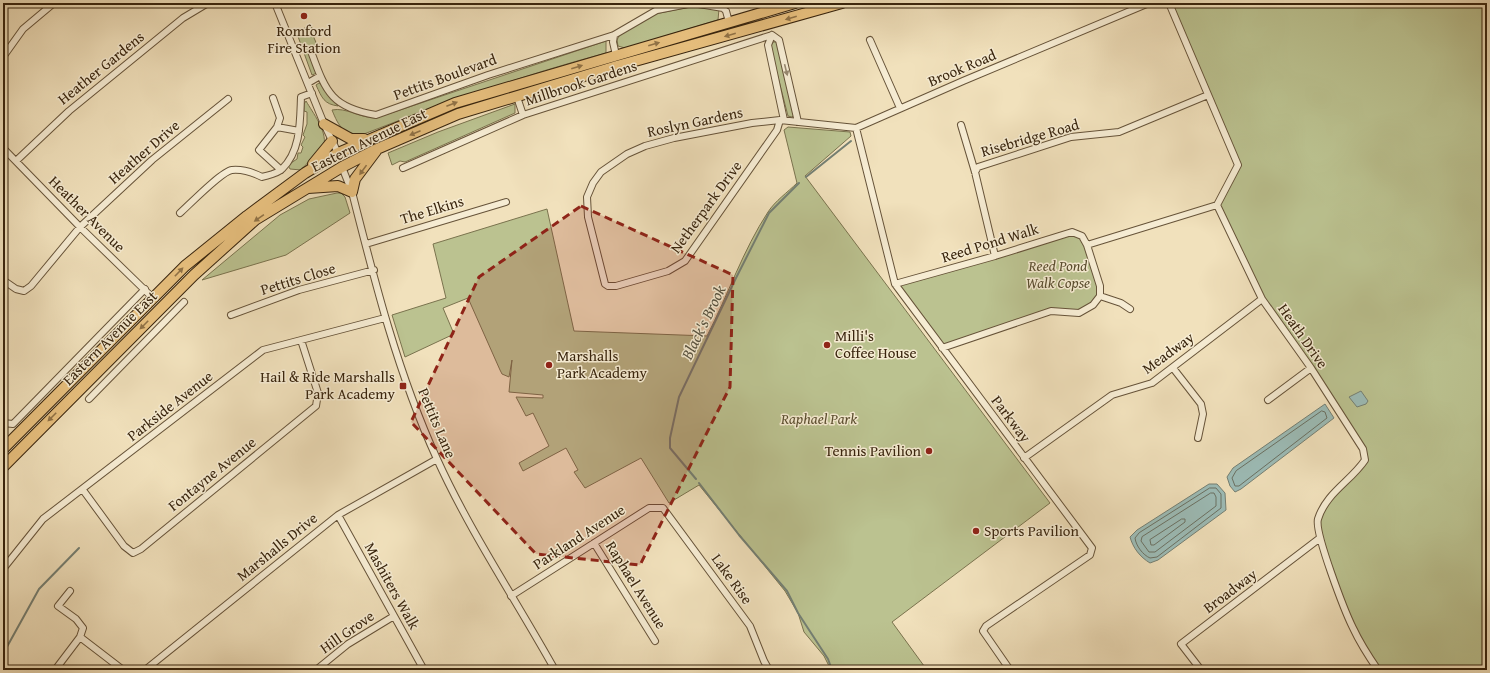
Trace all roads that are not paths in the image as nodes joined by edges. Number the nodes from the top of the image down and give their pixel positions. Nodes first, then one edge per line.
1 (54, 3) edge
2 (208, 3) edge
3 (275, 3) edge
4 (655, 3) edge
5 (729, 3) edge
6 (795, 3) edge
7 (842, 3) edge
8 (1149, 3) edge
9 (1169, 3) edge
10 (674, 4) edge
11 (723, 8) junction
12 (657, 10) junction
13 (729, 22) junction
14 (768, 24) junction
15 (614, 35) junction
16 (772, 35) junction
17 (870, 40) dead end
18 (312, 54) dead end
19 (616, 55) junction
20 (3, 57) edge
21 (320, 76) junction
22 (308, 83) junction
23 (312, 93) junction
24 (1208, 95) junction
25 (517, 97) junction
26 (273, 98) dead end
27 (228, 99) dead end
28 (900, 108) junction
29 (523, 115) junction
30 (782, 120) junction
31 (798, 122) junction
32 (324, 124) junction
33 (961, 125) dead end
34 (277, 127) junction
35 (856, 128) junction
36 (299, 131) junction
37 (378, 136) junction
38 (332, 141) junction
39 (3, 148) edge
40 (377, 149) junction
41 (338, 152) junction
42 (16, 161) junction
43 (342, 167) junction
44 (403, 168) dead end
45 (281, 170) junction
46 (975, 172) junction
47 (305, 173) junction
48 (305, 188) junction
49 (352, 192) junction
50 (506, 202) dead end
51 (1217, 205) junction
52 (180, 213) dead end
53 (80, 227) junction
54 (366, 244) junction
55 (1087, 245) junction
56 (995, 256) junction
57 (374, 270) junction
58 (3, 280) edge
59 (895, 284) junction
60 (608, 286) joint
61 (145, 289) junction
62 (1100, 296) junction
63 (153, 298) junction
64 (1262, 299) junction
65 (184, 302) dead end
66 (161, 307) junction
67 (1130, 309) dead end
68 (231, 315) dead end
69 (170, 316) junction
70 (385, 318) junction
71 (301, 340) junction
72 (942, 348) junction
73 (1173, 368) junction
74 (1311, 368) junction
75 (92, 377) junction
76 (101, 386) junction
77 (89, 399) dead end
78 (1268, 400) dead end
79 (3, 423) edge
80 (1198, 438) dead end
81 (3, 449) edge
82 (1024, 458) junction
83 (437, 460) junction
84 (3, 467) edge
85 (83, 490) junction
86 (663, 508) joint
87 (338, 515) junction
88 (1320, 538) junction
89 (594, 543) junction
90 (3, 569) edge
91 (70, 591) dead end
92 (511, 596) junction
93 (394, 616) junction
94 (80, 637) junction
95 (655, 641) dead end
96 (55, 670) edge
97 (123, 670) edge
98 (145, 670) edge
99 (316, 670) edge
100 (424, 670) edge
101 (555, 670) edge
102 (769, 670) edge
103 (1010, 670) edge
104 (1201, 670) edge
105 (1378, 670) edge

1 - 20 street
2 - 42 street, Heather Gardens
3 - 22 street
4 - 12 street
5 - 11 street
6 - 13 highway, Eastern Avenue East
7 -> 14 highway, Eastern Avenue East
8 - 28 street, Brook Road
9 - 24 street
10 - 11 street, Pettits Boulevard
10 - 12 street, Pettits Boulevard
11 - 13 street
12 - 15 street, Pettits Boulevard
19 -> 13 highway, Eastern Avenue East
14 - 16 street
14 -> 25 highway, Eastern Avenue East
15 - 19 street
15 - 21 street, Pettits Boulevard
16 - 29 street, Millbrook Gardens
16 - 30 street
16 -> 31 street
17 - 28 street
18 - 21 street, Pettits Boulevard
37 -> 19 highway, Eastern Avenue East
21 - 22 street
22 - 23 street
23 - 32 street
23 - 36 street
24 - 46 street, Risebridge Road
24 - 51 street
25 - 29 street
25 -> 40 highway, Eastern Avenue East
26 - 34 street
27 - 53 street, Heather Drive
28 - 35 street, Brook Road
29 - 44 street, Millbrook Gardens
30 - 31 street
30 - 60 street, Netherpark Drive
30 - 60 street, Roslyn Gardens
31 - 35 street
32 - 37 highway
32 - 38 street
33 - 46 street
34 - 36 street
34 - 45 street
35 - 59 street, Parkway
36 - 45 street
37 - 41 highway, Eastern Avenue East
38 - 41 street
38 - 47 highway
39 - 42 street, Heather Avenue
40 - 43 highway, Eastern Avenue East
40 -> 49 highway
41 - 43 highway
41 - 47 highway, Eastern Avenue East
42 - 53 street, Heather Avenue
43 - 48 highway, Eastern Avenue East
43 - 49 street, Pettits Lane
45 - 52 street
46 - 56 street
63 -> 47 highway, Eastern Avenue East
48 - 49 highway
48 -> 66 highway, Eastern Avenue East
49 - 54 street, Pettits Lane
50 - 54 street, The Elkins
51 - 55 street
51 - 64 street, Heath Drive
53 - 58 street, Heather Drive
53 - 61 street, Heather Avenue
54 - 57 street, Pettits Lane
55 - 56 street, Reed Pond Walk
55 - 62 street
56 - 59 street, Reed Pond Walk
57 - 68 street, Pettits Close
57 - 70 street, Pettits Lane
59 - 72 street, Parkway
61 - 63 street, Heather Avenue
61 - 79 street
62 - 67 street
62 - 72 street
63 - 81 highway, Eastern Avenue East
64 - 73 street, Meadway
64 - 74 street, Heath Drive
65 - 69 street
66 - 69 street
66 -> 75 highway, Eastern Avenue East
69 - 76 street
70 - 71 street, Parkside Avenue
70 - 83 street, Pettits Lane
71 - 85 street, Parkside Avenue
71 - 85 street, Fontayne Avenue
72 - 82 street, Parkway
73 - 80 street
73 - 82 street, Meadway
74 - 78 street
74 - 88 street, Heath Drive
75 - 76 street
75 -> 84 highway, Eastern Avenue East
76 - 77 street
82 - 103 street, Parkway
83 - 87 street, Marshalls Drive
83 - 92 street, Pettits Lane
85 - 90 street, Parkside Avenue
86 - 89 street, Parkland Avenue
86 - 102 street, Lake Rise
87 - 93 street, Mashiters Walk
87 - 98 street, Marshalls Drive
88 - 104 street, Broadway
88 - 105 street, Heath Drive
89 - 92 street, Parkland Avenue
89 - 95 street, Raphael Avenue
91 - 94 street
92 - 101 street, Pettits Lane
93 - 99 street, Hill Grove
93 - 100 street, Mashiters Walk
94 - 96 street
94 - 97 street

